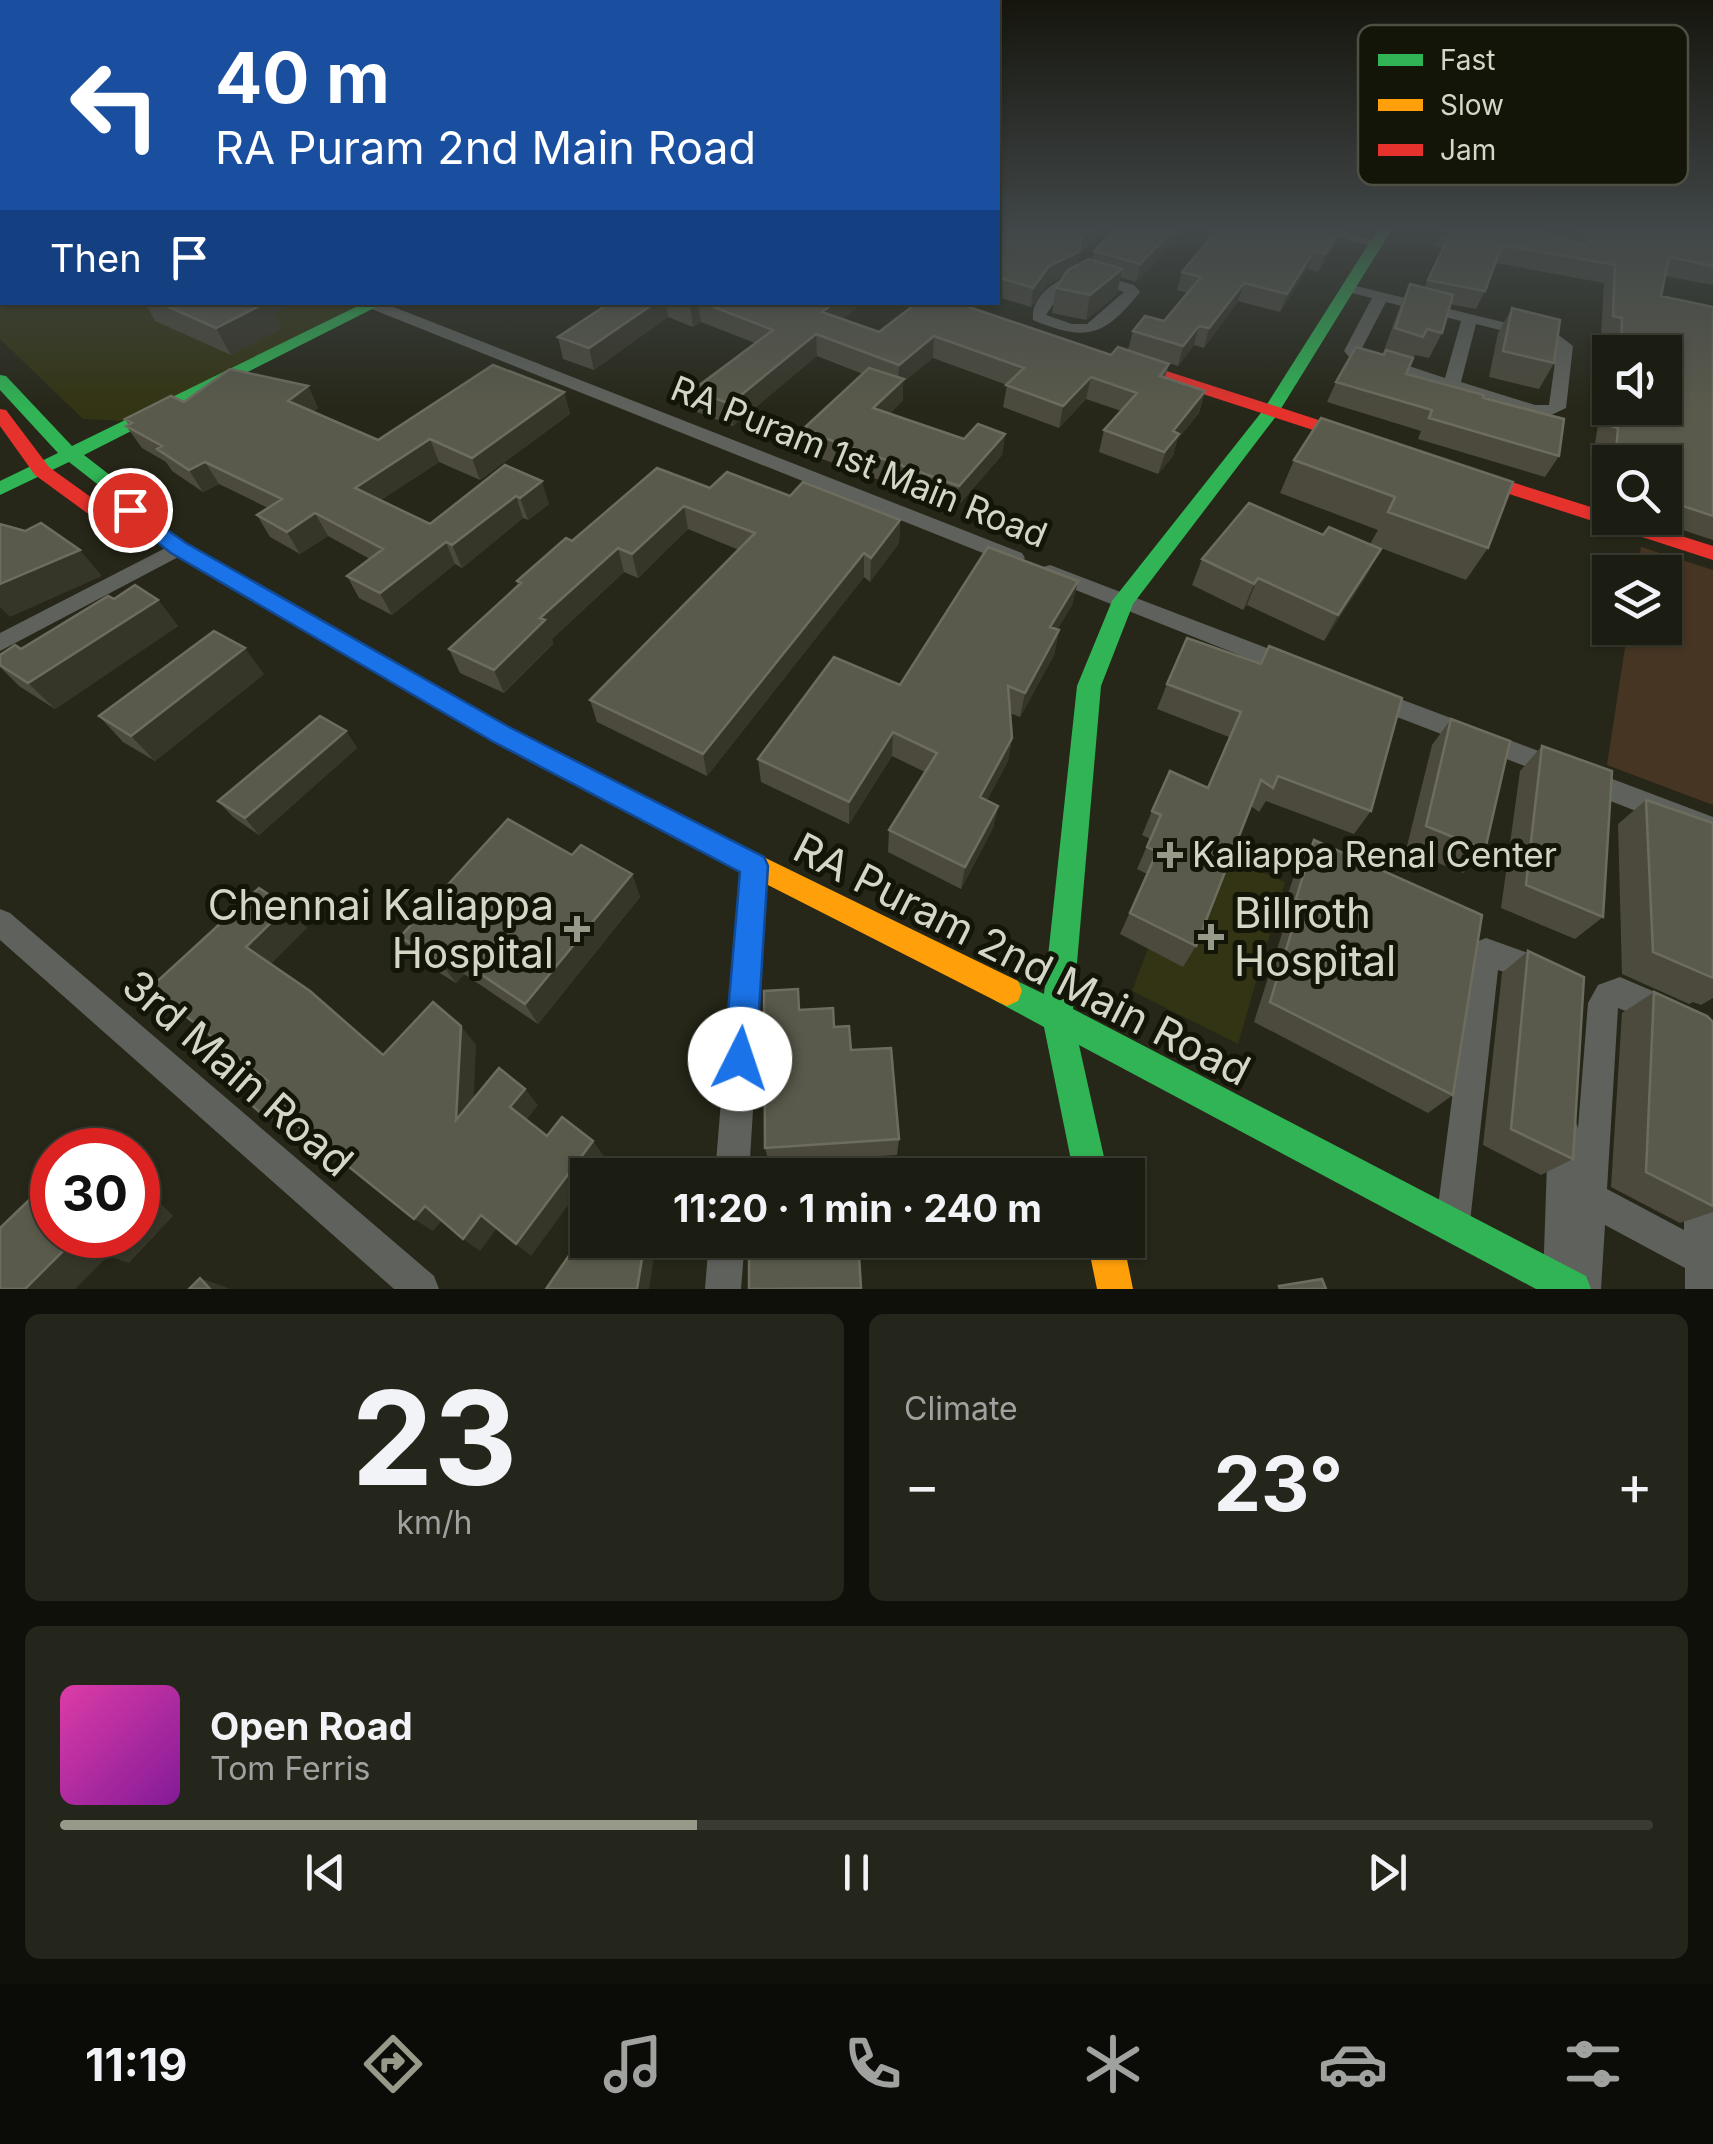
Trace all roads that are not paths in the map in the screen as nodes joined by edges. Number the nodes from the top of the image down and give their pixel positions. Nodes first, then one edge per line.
1 (1058, 289) edge
2 (1131, 289) edge
3 (1347, 289) edge
4 (1353, 289) edge
5 (1381, 296) junction
6 (374, 305) edge
7 (379, 305) edge
8 (1470, 318) junction
9 (1025, 324) joint
10 (1064, 334) junction
11 (0, 380) edge
12 (1450, 386) junction
13 (1271, 411) junction
14 (0, 414) edge
15 (1380, 446) edge
16 (72, 456) junction
17 (1454, 470) edge
18 (42, 471) junction
19 (0, 489) edge
20 (130, 510) junction
21 (179, 548) junction
22 (1713, 553) edge
23 (1124, 601) junction
24 (0, 643) edge
25 (1308, 672) edge
26 (1344, 686) edge
27 (1713, 829) edge
28 (754, 866) junction
29 (0, 922) edge
30 (1057, 1016) junction
31 (1698, 1036) edge
32 (1700, 1147) edge
33 (733, 1158) edge
34 (1087, 1158) edge
35 (1590, 1199) junction
36 (1453, 1222) junction
37 (1492, 1244) junction
38 (726, 1258) edge
39 (1108, 1258) edge
40 (1702, 1274) edge
41 (1572, 1286) edge
42 (421, 1289) edge
43 (723, 1289) edge
44 (1115, 1289) edge
45 (1511, 1289) edge

1 - 9 street
2 - 10 street
3 - 13 main road
4 - 5 street
5 - 8 street
5 - 12 street
6 - 16 main road
7 - 23 street, RA Puram 1st Main Road
8 - 12 street
8 - 12 street
9 - 10 main road
10 - 13 main road
11 - 16 main road, RA Puram 2nd Main Road
13 - 15 main road
13 - 23 main road
14 - 18 main road, RA Puram 2nd Main Road
16 - 18 main road
16 - 20 main road, RA Puram 2nd Main Road
17 - 22 main road
18 - 19 main road
18 - 20 main road, RA Puram 2nd Main Road
20 - 21 main road, RA Puram 2nd Main Road
21 - 24 street
21 - 28 main road, RA Puram 2nd Main Road
23 - 25 street, RA Puram 1st Main Road
23 - 30 main road
26 - 27 street
28 - 30 main road, RA Puram 2nd Main Road
28 - 33 street
29 - 42 street, 3rd Main Road
30 - 34 main road
30 - 36 main road, RA Puram 2nd Main Road
31 - 35 street
32 - 40 street
35 - 40 street
35 - 41 street
36 - 37 main road, RA Puram 2nd Main Road
36 - 41 street
37 - 41 main road, RA Puram 2nd Main Road
37 - 45 street
38 - 43 street
39 - 44 main road

